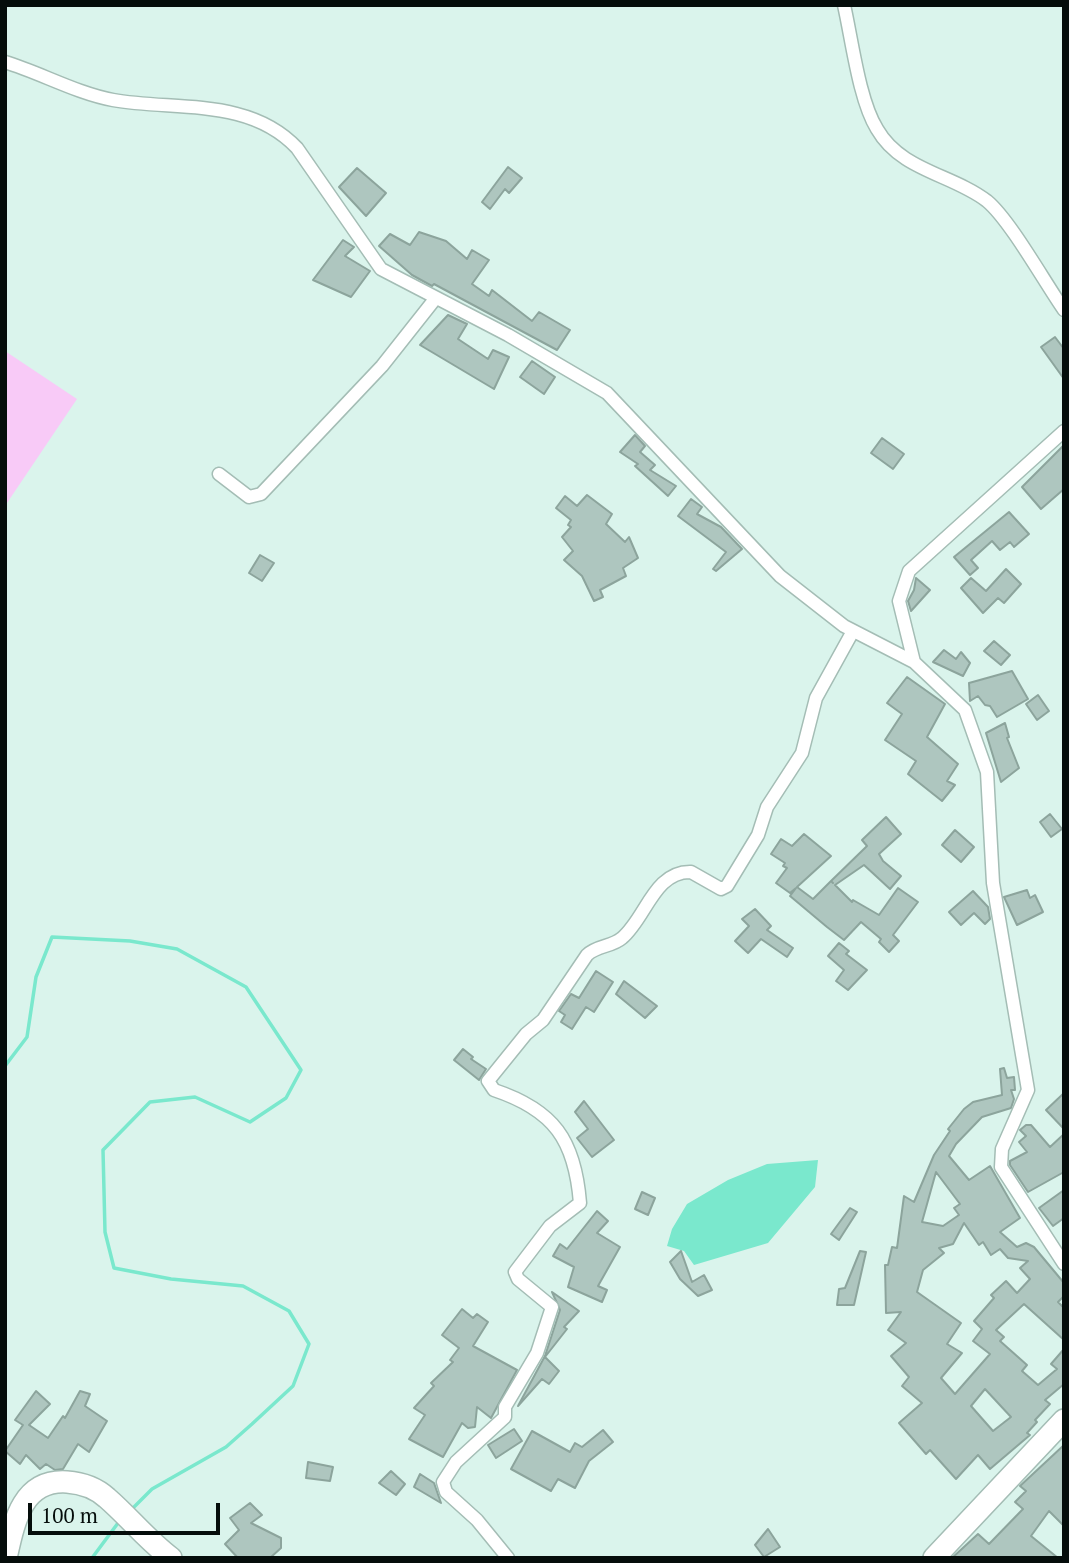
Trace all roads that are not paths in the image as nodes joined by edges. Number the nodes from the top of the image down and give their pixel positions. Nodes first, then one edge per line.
1 (844, 5) edge
2 (5, 62) edge
3 (435, 299) junction
4 (1064, 310) edge
5 (1064, 432) edge
6 (219, 474) dead end
7 (853, 631) junction
8 (914, 662) junction
9 (1064, 1264) edge
10 (1064, 1420) edge
11 (6, 1558) edge
12 (171, 1558) edge
13 (508, 1558) edge
14 (934, 1558) edge

1 - 4 street
2 - 3 street
3 - 6 street
3 - 7 street
5 - 8 street
7 - 8 street
7 - 13 street
8 - 9 street
10 - 14 main road
11 - 12 main road

